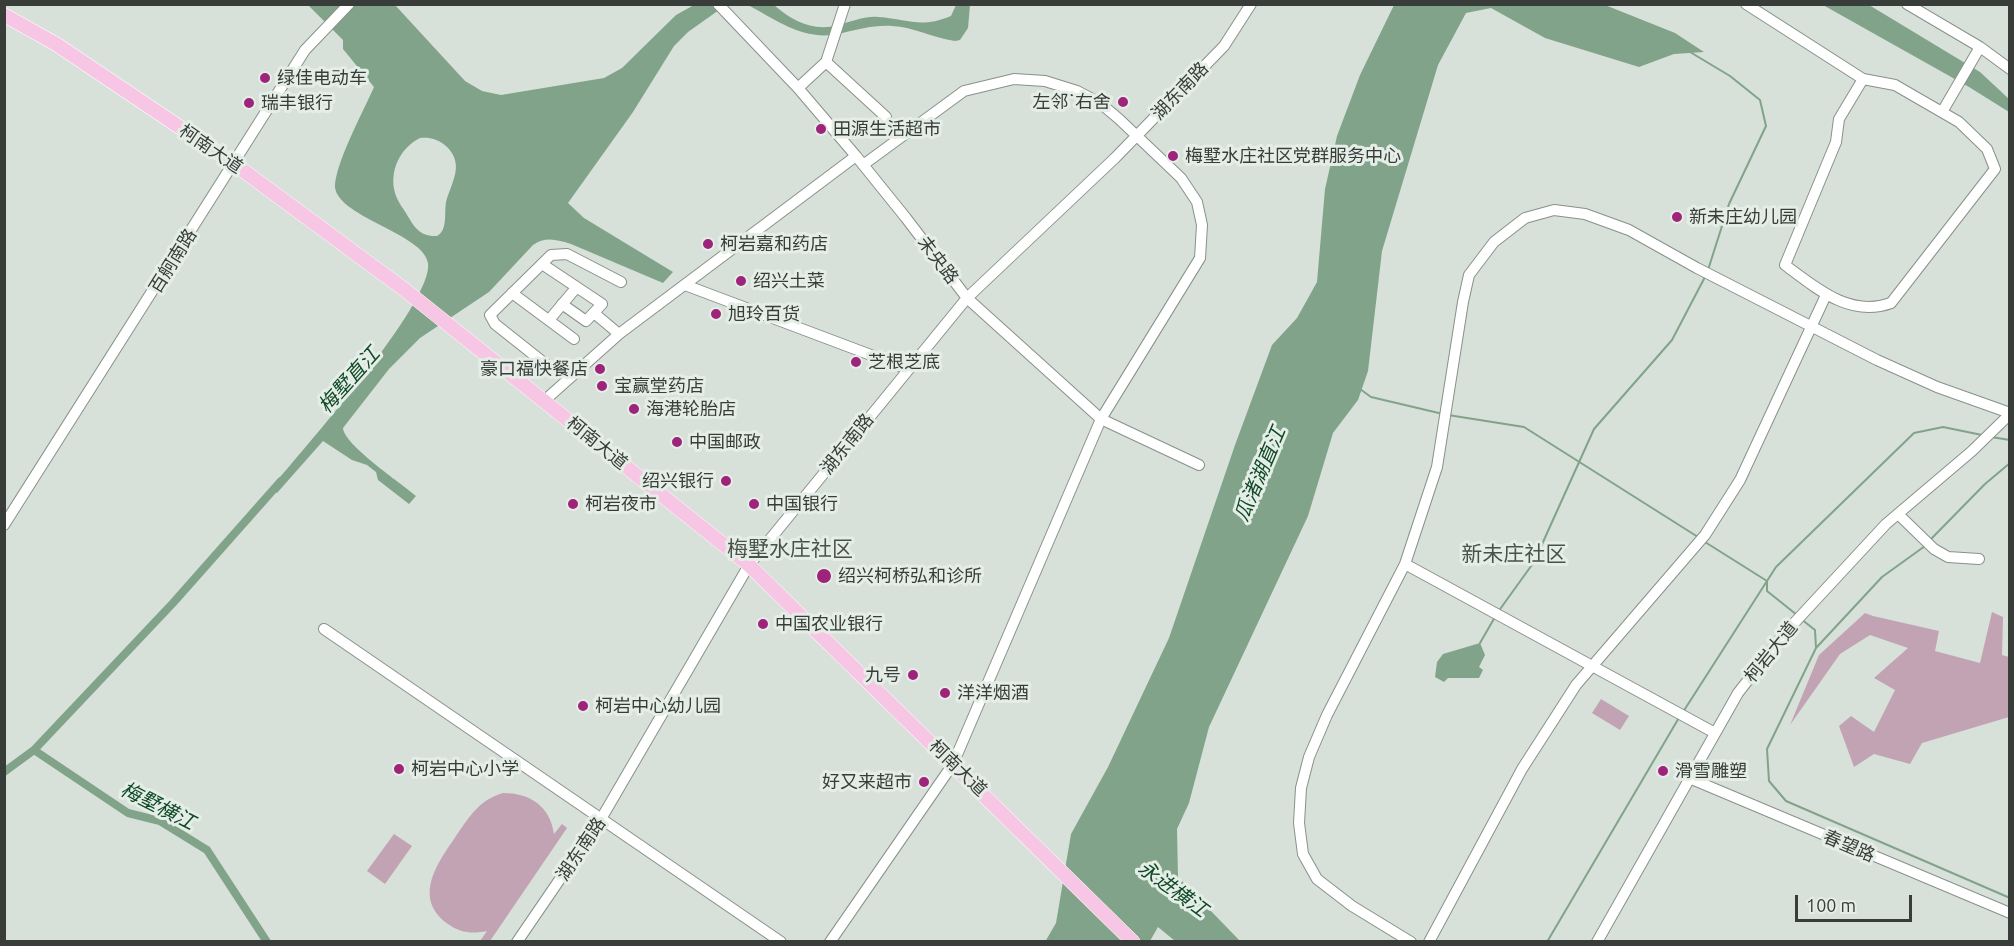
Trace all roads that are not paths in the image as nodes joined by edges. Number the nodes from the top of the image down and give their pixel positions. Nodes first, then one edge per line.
1 (349, 4) edge
2 (718, 4) edge
3 (845, 4) edge
4 (1251, 4) edge
5 (1746, 4) edge
6 (1907, 4) edge
7 (4, 15) edge
8 (1980, 47) junction
9 (825, 62) junction
10 (2010, 69) edge
11 (1863, 79) junction
12 (798, 88) junction
13 (1942, 112) junction
14 (886, 117) dead end
15 (1137, 136) junction
16 (856, 156) junction
17 (234, 163) junction
18 (863, 165) junction
19 (542, 264) junction
20 (621, 282) dead end
21 (685, 285) junction
22 (576, 288) junction
23 (512, 293) junction
24 (1826, 295) junction
25 (967, 298) junction
26 (562, 304) junction
27 (594, 313) junction
28 (549, 320) junction
29 (1812, 328) junction
30 (619, 334) junction
31 (574, 339) dead end
32 (908, 369) junction
33 (552, 370) dead end
34 (544, 401) junction
35 (2008, 416) edge
36 (1101, 419) junction
37 (1199, 465) dead end
38 (1899, 514) junction
39 (4, 525) edge
40 (1979, 559) dead end
41 (1406, 564) junction
42 (748, 565) junction
43 (324, 629) dead end
44 (1592, 666) junction
45 (1715, 733) junction
46 (953, 764) junction
47 (1689, 778) junction
48 (602, 819) junction
49 (2010, 913) edge
50 (517, 942) edge
51 (781, 942) edge
52 (830, 942) edge
53 (1133, 942) edge
54 (1411, 942) edge
55 (1429, 942) edge
56 (1597, 942) edge

1 - 17 street, 百舸南路
2 - 12 street, 未央路
3 - 9 street
4 - 15 street, 湖东南路
5 - 11 street
6 - 8 street
7 - 17 main road, 柯南大道
8 - 10 street
8 - 13 street
9 - 12 street
9 - 14 street
11 - 13 street
11 - 24 street
12 - 16 street, 未央路
13 - 24 street
15 - 18 street
15 - 25 street, 湖东南路
15 - 36 street
16 - 18 street, 未央路
16 - 21 street
17 - 34 main road, 柯南大道
17 - 39 street, 百舸南路
18 - 25 street, 未央路
19 - 20 street
19 - 22 street
19 - 23 street
21 - 30 street
21 - 32 street
22 - 26 street
22 - 27 street
23 - 28 street
23 - 33 street
24 - 29 street
25 - 32 street, 湖东南路
25 - 36 street, 未央路
26 - 27 street
26 - 28 street
27 - 30 street
28 - 31 street
29 - 35 street
29 - 41 street
29 - 44 street
30 - 34 street
32 - 42 street, 湖东南路
34 - 42 main road, 柯南大道
35 - 38 street, 柯岩大道
36 - 37 street, 未央路
36 - 46 street
38 - 40 street
38 - 45 street, 柯岩大道
41 - 44 street
41 - 54 street
42 - 46 main road, 柯南大道
42 - 48 street, 湖东南路
43 - 48 street
44 - 45 street
44 - 55 street
45 - 47 street, 柯岩大道
46 - 52 street
46 - 53 main road, 柯南大道
47 - 49 street, 春望路
47 - 56 street, 柯岩大道
48 - 50 street, 湖东南路
48 - 51 street

